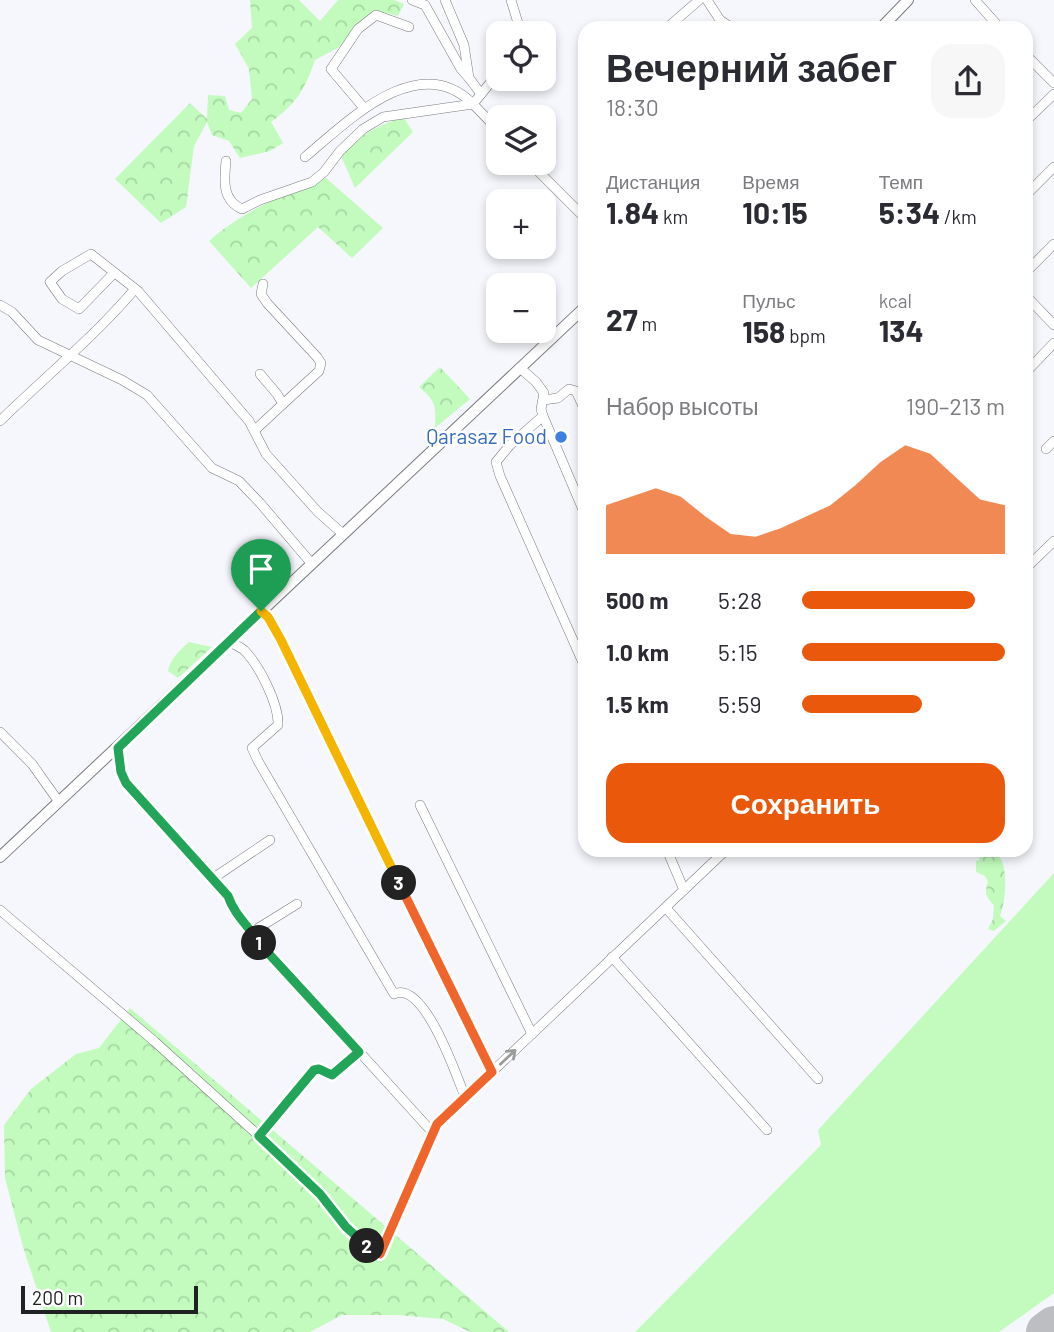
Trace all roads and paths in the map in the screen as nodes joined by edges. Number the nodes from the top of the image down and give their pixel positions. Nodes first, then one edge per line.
1 (412, 0) edge
2 (446, 0) edge
3 (511, 0) edge
4 (699, 0) edge
5 (707, 0) edge
6 (908, 0) edge
7 (975, 0) edge
8 (517, 21) edge
9 (675, 21) edge
10 (722, 21) edge
11 (888, 21) edge
12 (994, 21) edge
13 (409, 27) dead end
14 (1033, 62) edge
15 (469, 78) junction
16 (1054, 83) edge
17 (486, 88) edge
18 (481, 94) junction
19 (1054, 94) edge
20 (473, 104) junction
21 (364, 108) junction
22 (1033, 114) edge
23 (486, 118) edge
24 (305, 157) dead end
25 (226, 161) dead end
26 (1054, 167) edge
27 (542, 175) edge
28 (1033, 188) edge
29 (578, 211) edge
30 (1054, 244) edge
31 (1033, 265) edge
32 (114, 273) junction
33 (263, 284) dead end
34 (135, 289) junction
35 (1033, 303) edge
36 (0, 305) edge
37 (578, 314) edge
38 (1053, 322) edge
39 (1054, 343) edge
40 (70, 355) junction
41 (1033, 365) edge
42 (520, 368) junction
43 (260, 374) dead end
44 (578, 395) edge
45 (543, 400) junction
46 (283, 404) junction
47 (542, 416) junction
48 (0, 421) edge
49 (255, 430) junction
50 (1054, 442) edge
51 (1046, 449) dead end
52 (578, 498) edge
53 (343, 534) junction
54 (1054, 541) edge
55 (1033, 561) edge
56 (312, 564) junction
57 (261, 611) junction
58 (229, 642) junction
59 (578, 652) edge
60 (0, 733) edge
61 (118, 748) junction
62 (59, 802) junction
63 (420, 805) dead end
64 (270, 840) dead end
65 (670, 857) edge
66 (719, 857) edge
67 (0, 858) edge
68 (212, 879) junction
69 (684, 890) junction
70 (297, 904) dead end
71 (666, 908) junction
72 (0, 910) edge
73 (252, 932) junction
74 (612, 957) junction
75 (532, 1034) junction
76 (359, 1052) junction
77 (492, 1072) junction
78 (818, 1079) dead end
79 (465, 1097) junction
80 (767, 1130) dead end
81 (433, 1133) junction
82 (259, 1136) junction

1 - 15 street
2 - 15 street
3 - 8 street
4 - 9 street
5 - 10 street
6 - 11 main road
7 - 12 street
13 - 21 street
14 - 16 street
15 - 18 street
17 - 18 street
18 - 20 street
19 - 22 street
20 - 21 street
20 - 23 street
20 - 25 street
21 - 24 street
26 - 28 street
27 - 29 street
30 - 31 street
32 - 32 street
32 - 34 street
33 - 46 street
34 - 40 street
34 - 49 street
35 - 38 street
36 - 40 street
37 - 42 main road
39 - 41 street
40 - 48 street
40 - 56 street
42 - 45 street
42 - 53 main road
43 - 46 street
44 - 45 street
45 - 47 street
46 - 49 street
47 - 52 street
47 - 59 street
49 - 53 street
50 - 51 street
53 - 56 main road
54 - 55 street
56 - 57 main road
57 - 58 main road
57 - 77 street
58 - 61 main road
58 - 79 street
60 - 62 street
61 - 62 main road
61 - 68 street
62 - 67 main road
63 - 75 street
64 - 68 street
65 - 69 street
66 - 69 street
68 - 73 street
69 - 71 street
70 - 73 street
71 - 74 street
71 - 78 street
72 - 82 street
73 - 76 street
74 - 75 street
74 - 80 street
77 -> 75 street
76 - 81 street
76 - 82 street
77 - 79 street
79 - 81 street
81 - 82 street

